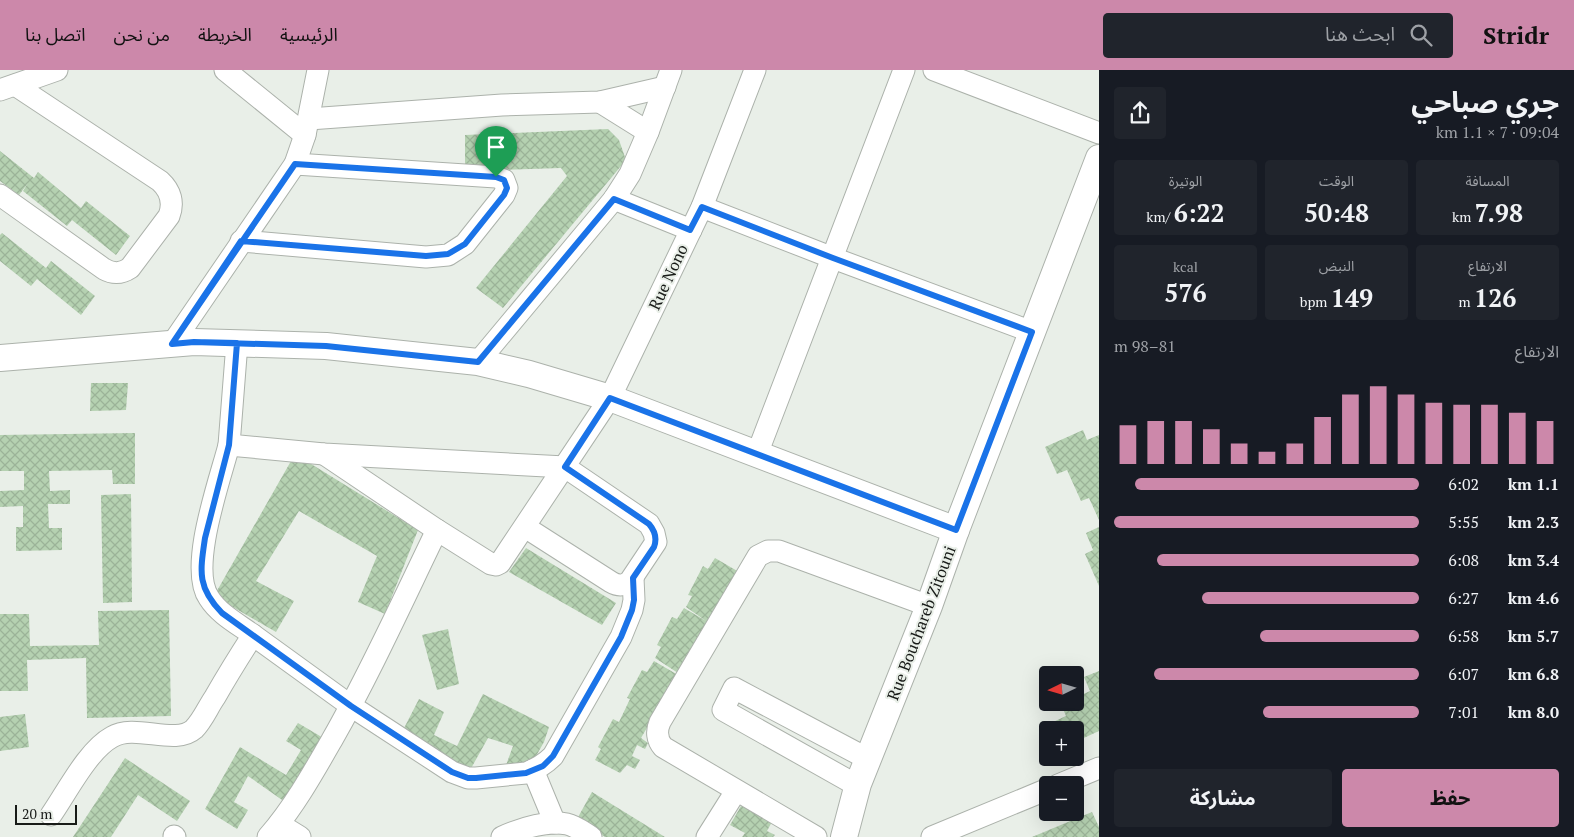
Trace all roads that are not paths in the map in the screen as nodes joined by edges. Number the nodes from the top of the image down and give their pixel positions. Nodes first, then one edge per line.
1 (56, 70) edge
2 (224, 70) edge
3 (318, 70) edge
4 (755, 70) edge
5 (904, 70) edge
6 (934, 70) edge
7 (668, 78) edge
8 (7, 88) edge
9 (600, 102) junction
10 (307, 127) junction
11 (648, 132) junction
12 (1099, 133) edge
13 (1099, 158) edge
14 (295, 164) junction
15 (0, 195) edge
16 (614, 199) junction
17 (702, 207) junction
18 (690, 230) junction
19 (241, 241) junction
20 (833, 258) junction
21 (1032, 332) junction
22 (237, 343) junction
23 (172, 344) junction
24 (0, 358) edge
25 (478, 362) junction
26 (610, 398) junction
27 (229, 445) junction
28 (324, 454) junction
29 (757, 454) junction
30 (565, 467) junction
31 (525, 527) junction
32 (437, 530) junction
33 (956, 530) junction
34 (633, 578) junction
35 (929, 606) junction
36 (253, 635) junction
37 (351, 706) junction
38 (868, 759) junction
39 (1099, 768) edge
40 (533, 770) junction
41 (1080, 776) edge
42 (858, 786) junction
43 (736, 791) junction
44 (1039, 794) edge
45 (51, 815) dead end
46 (555, 823) junction
47 (274, 831) edge
48 (805, 834) edge
49 (300, 837) edge
50 (502, 837) edge
51 (591, 837) edge
52 (708, 837) edge
53 (844, 837) edge
54 (932, 837) edge

1 - 8 street
2 - 10 street
3 - 10 street
4 - 17 street, Rue Nono
5 - 20 street
6 - 12 street
7 - 9 street
7 - 11 street
8 - 15 street
9 - 10 street
9 - 11 street
10 - 14 street
11 - 16 street
13 - 21 street, Rue Bouchareb Zitouni
14 - 19 street
14 - 19 street
16 - 18 street
16 - 25 street
17 - 18 street, Rue Nono
17 - 20 street
18 - 26 street, Rue Nono
19 - 23 street
20 - 21 street
20 - 29 street
21 - 33 street, Rue Bouchareb Zitouni
22 - 23 street
22 - 25 street
22 - 27 street
23 - 24 street
25 - 26 street
26 - 29 street
26 - 30 street, Rue Nono
27 - 28 street
27 - 36 street
28 - 30 street
28 - 32 street
29 - 33 street
30 - 31 street, Rue Nono
30 - 34 street
31 - 32 street, Rue Nono
31 - 34 street
32 - 37 street
33 - 35 street, Rue Bouchareb Zitouni
34 - 40 street
35 - 38 street, Rue Bouchareb Zitouni
35 - 43 street
36 - 37 street
36 - 45 street
37 - 40 street
37 - 47 street
38 - 42 street, Rue Bouchareb Zitouni
38 - 42 street
39 - 41 street
40 - 46 street
42 - 53 street, Rue Bouchareb Zitouni
43 - 48 street
43 - 52 street
44 - 54 street
46 - 50 street
46 - 51 street
47 - 49 street

